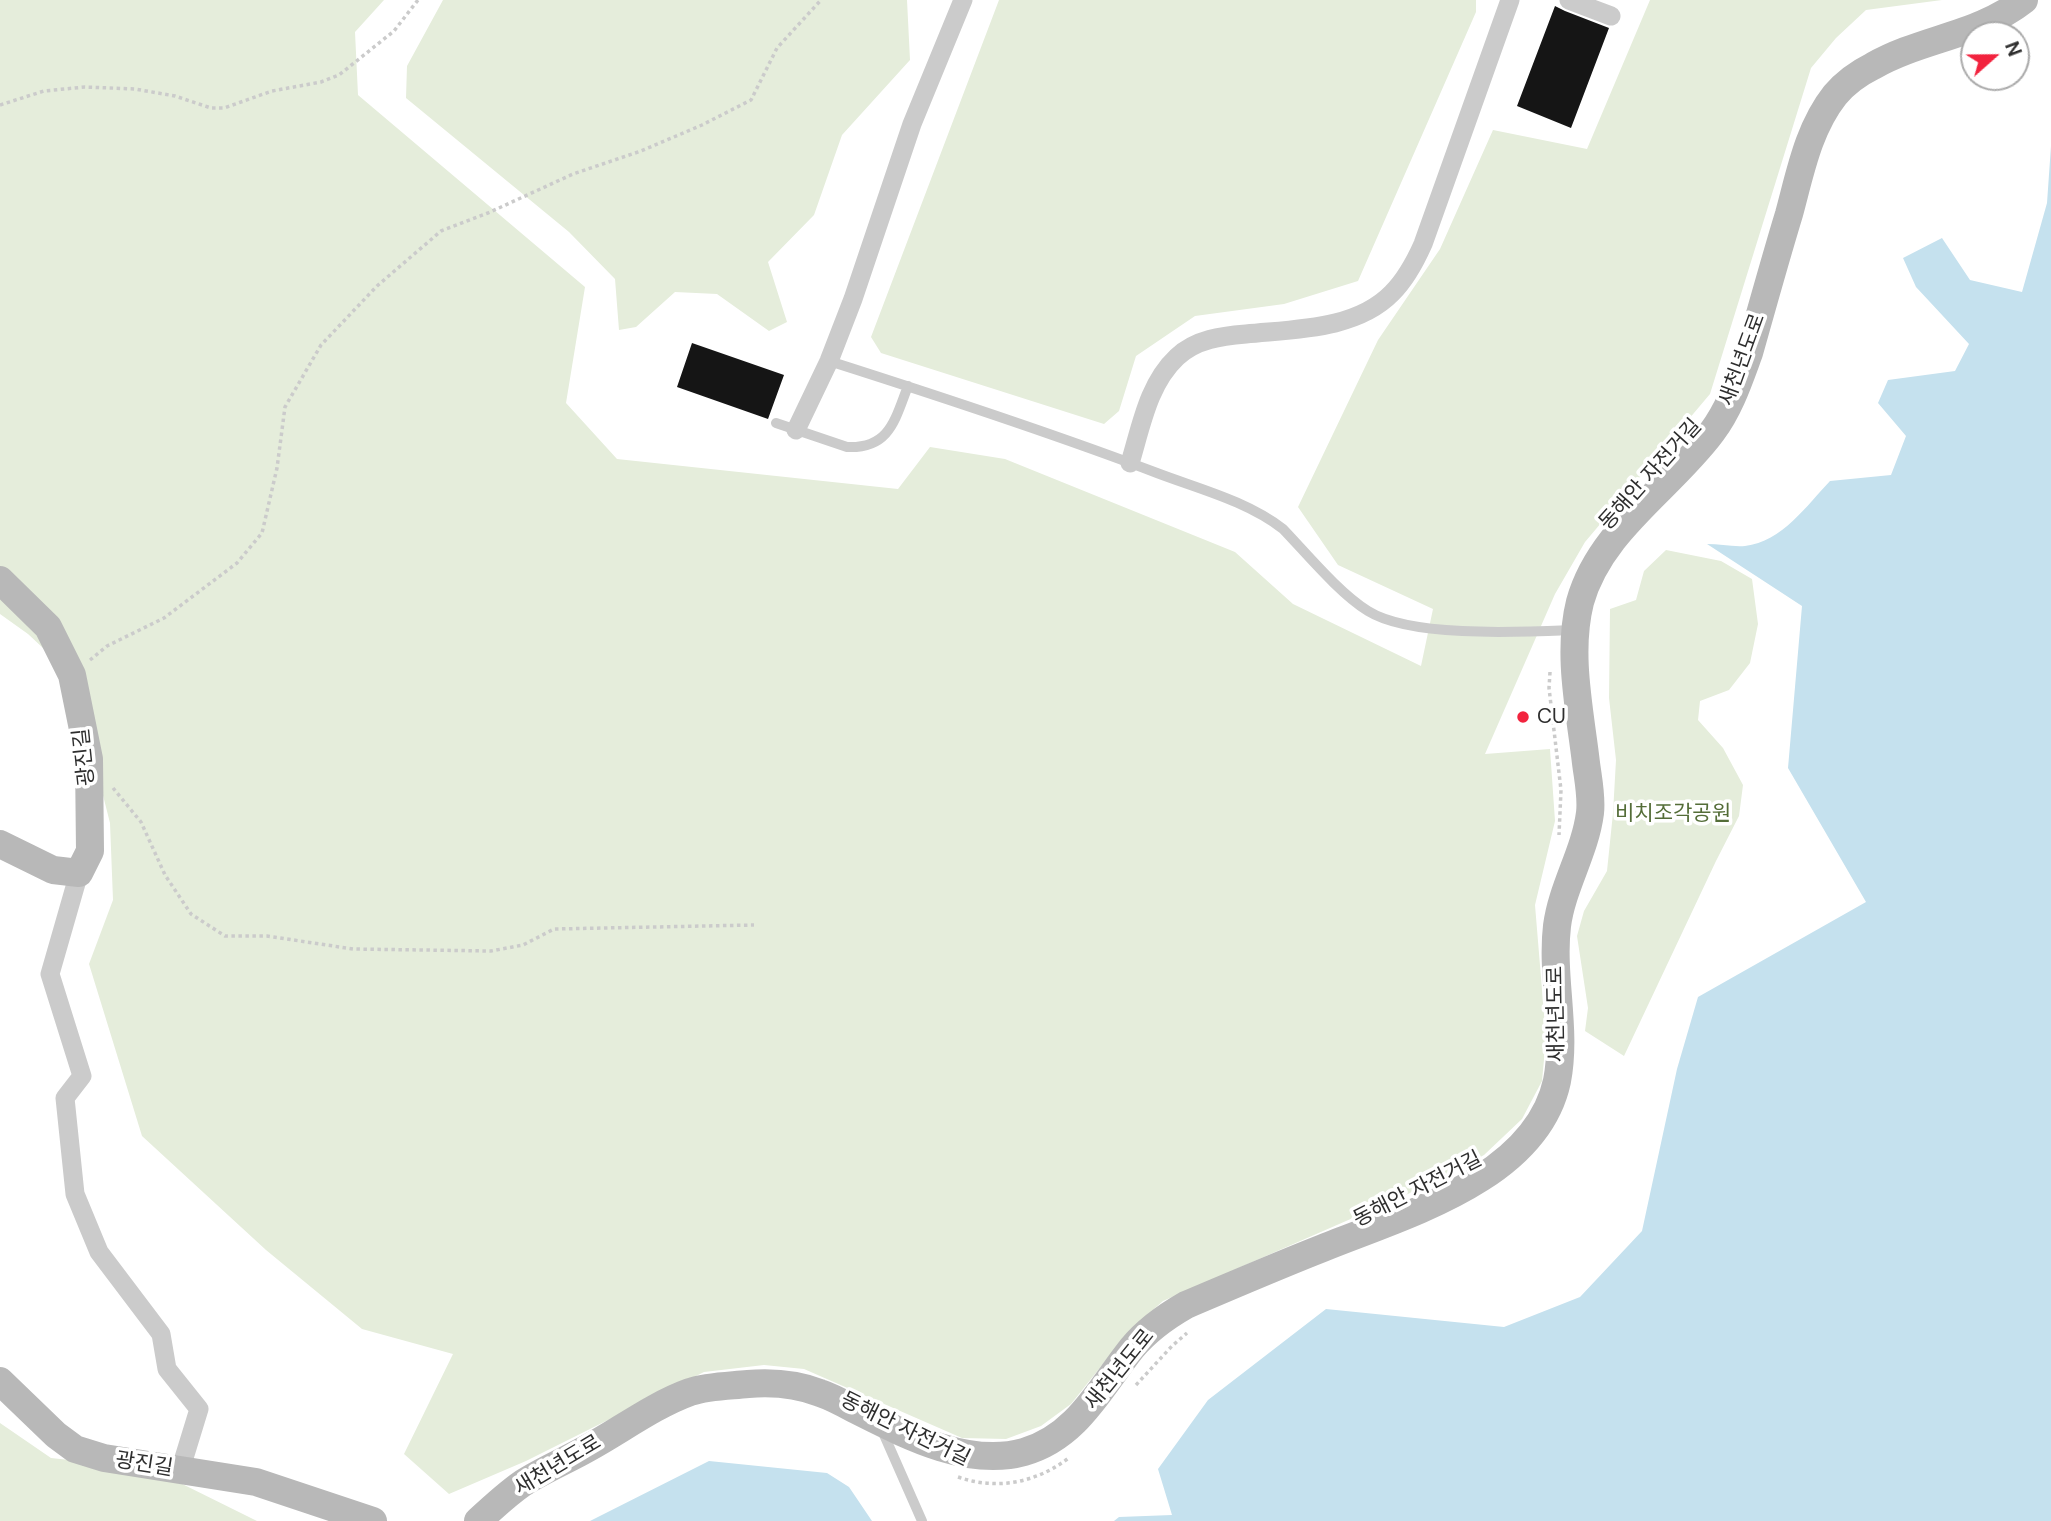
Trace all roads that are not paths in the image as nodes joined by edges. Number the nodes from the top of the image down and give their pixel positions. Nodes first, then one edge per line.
1 (963, 0) edge
2 (1510, 0) edge
3 (1569, 0) edge
4 (2024, 0) edge
5 (1611, 16) dead end
6 (830, 361) junction
7 (908, 386) junction
8 (776, 423) dead end
9 (796, 430) junction
10 (1130, 463) junction
11 (0, 580) edge
12 (1565, 630) junction
13 (0, 844) edge
14 (79, 873) junction
15 (0, 1381) edge
16 (878, 1421) junction
17 (180, 1471) junction
18 (313, 1501) junction
19 (338, 1521) edge
20 (348, 1521) edge
21 (373, 1521) edge
22 (478, 1521) edge
23 (922, 1521) edge

1 - 6 street
2 - 10 street
3 - 5 street
4 - 12 street, 새천년도로
6 - 7 lane
6 - 9 street
7 - 9 lane
7 - 10 lane
8 - 9 lane
10 - 12 lane
11 - 14 street, 광진길
12 - 16 street, 새천년도로
13 - 14 street
14 - 17 street
15 - 17 street, 광진길
16 - 22 street, 새천년도로
16 - 23 lane
17 - 18 street, 광진길
18 - 19 street, 광진길
18 - 20 lane
18 - 21 street, 광진길

